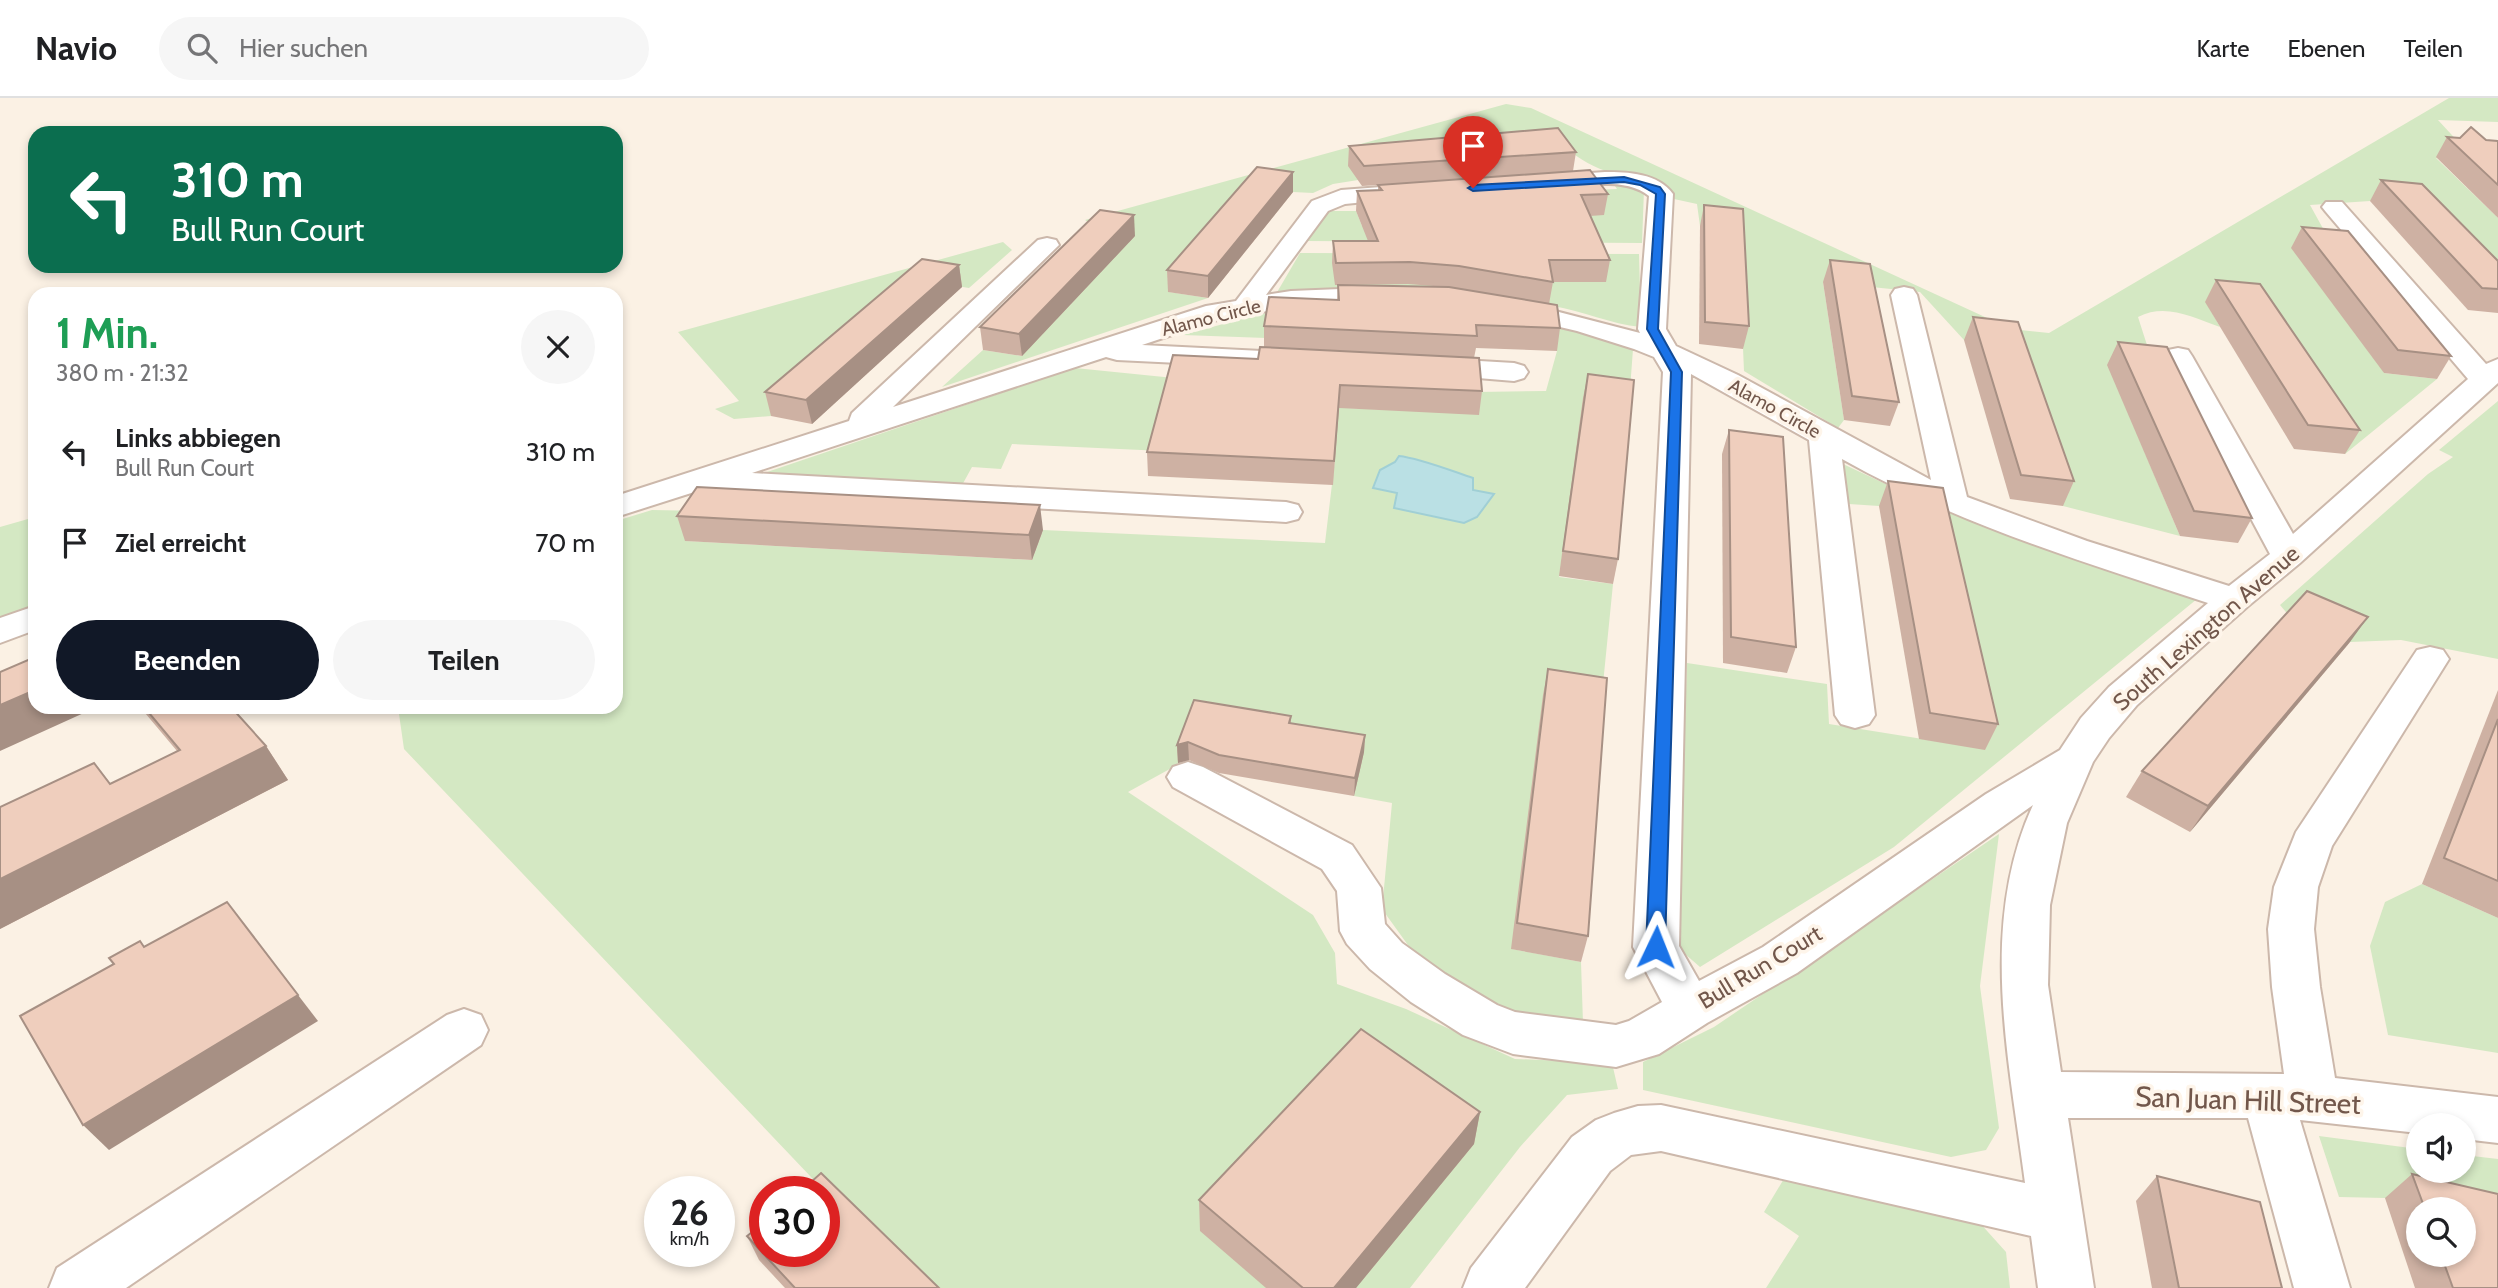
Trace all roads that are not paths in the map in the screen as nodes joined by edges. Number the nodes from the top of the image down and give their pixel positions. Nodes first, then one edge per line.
1 (1507, 185) edge
2 (1438, 190) edge
3 (2333, 207) dead end
4 (1047, 245) dead end
5 (1904, 295) dead end
6 (1413, 296) edge
7 (1488, 303) edge
8 (1245, 306) junction
9 (1092, 351) junction
10 (1662, 351) junction
11 (2178, 356) dead end
12 (1310, 362) edge
13 (1405, 366) edge
14 (1514, 372) dead end
15 (2491, 374) edge
16 (854, 428) junction
17 (1824, 436) junction
18 (701, 480) junction
19 (1952, 502) junction
20 (623, 505) edge
21 (1286, 512) dead end
22 (2288, 556) junction
23 (2234, 599) junction
24 (28, 620) edge
25 (0, 631) edge
26 (2430, 659) dead end
27 (1855, 715) dead end
28 (2074, 760) junction
29 (1188, 777) dead end
30 (1690, 1009) junction
31 (464, 1030) dead end
32 (2038, 1095) junction
33 (2290, 1097) junction
34 (2498, 1120) edge
35 (2056, 1216) junction
36 (77, 1288) edge
37 (1491, 1288) edge
38 (2066, 1288) edge
39 (2322, 1288) edge

1 - 10 street, Bull Run Court
2 - 8 street
3 - 15 street
4 - 16 street
5 - 19 street
6 - 8 street, Alamo Circle
7 - 10 street, Alamo Circle
8 - 9 street, Alamo Circle
9 - 12 street
9 - 16 street, Alamo Circle
10 - 17 street, Alamo Circle
10 - 30 street, Bull Run Court
11 - 22 street
13 - 14 street
15 - 22 street, South Lexington Avenue
16 - 18 street, Alamo Circle
17 - 19 street, Alamo Circle
17 - 27 street
18 - 20 street, Alamo Circle
18 - 21 street
19 - 23 street, Alamo Circle
22 - 23 street, South Lexington Avenue
23 - 28 street, South Lexington Avenue
24 - 25 street
26 - 33 street
28 - 30 street, Bull Run Court
28 - 32 street, South Lexington Avenue
29 - 30 street
31 - 36 street
32 - 33 street, San Juan Hill Street
32 - 35 street, South Lexington Avenue
33 - 34 street, San Juan Hill Street
33 - 39 street
35 - 37 street
35 - 38 street, South Lexington Avenue

